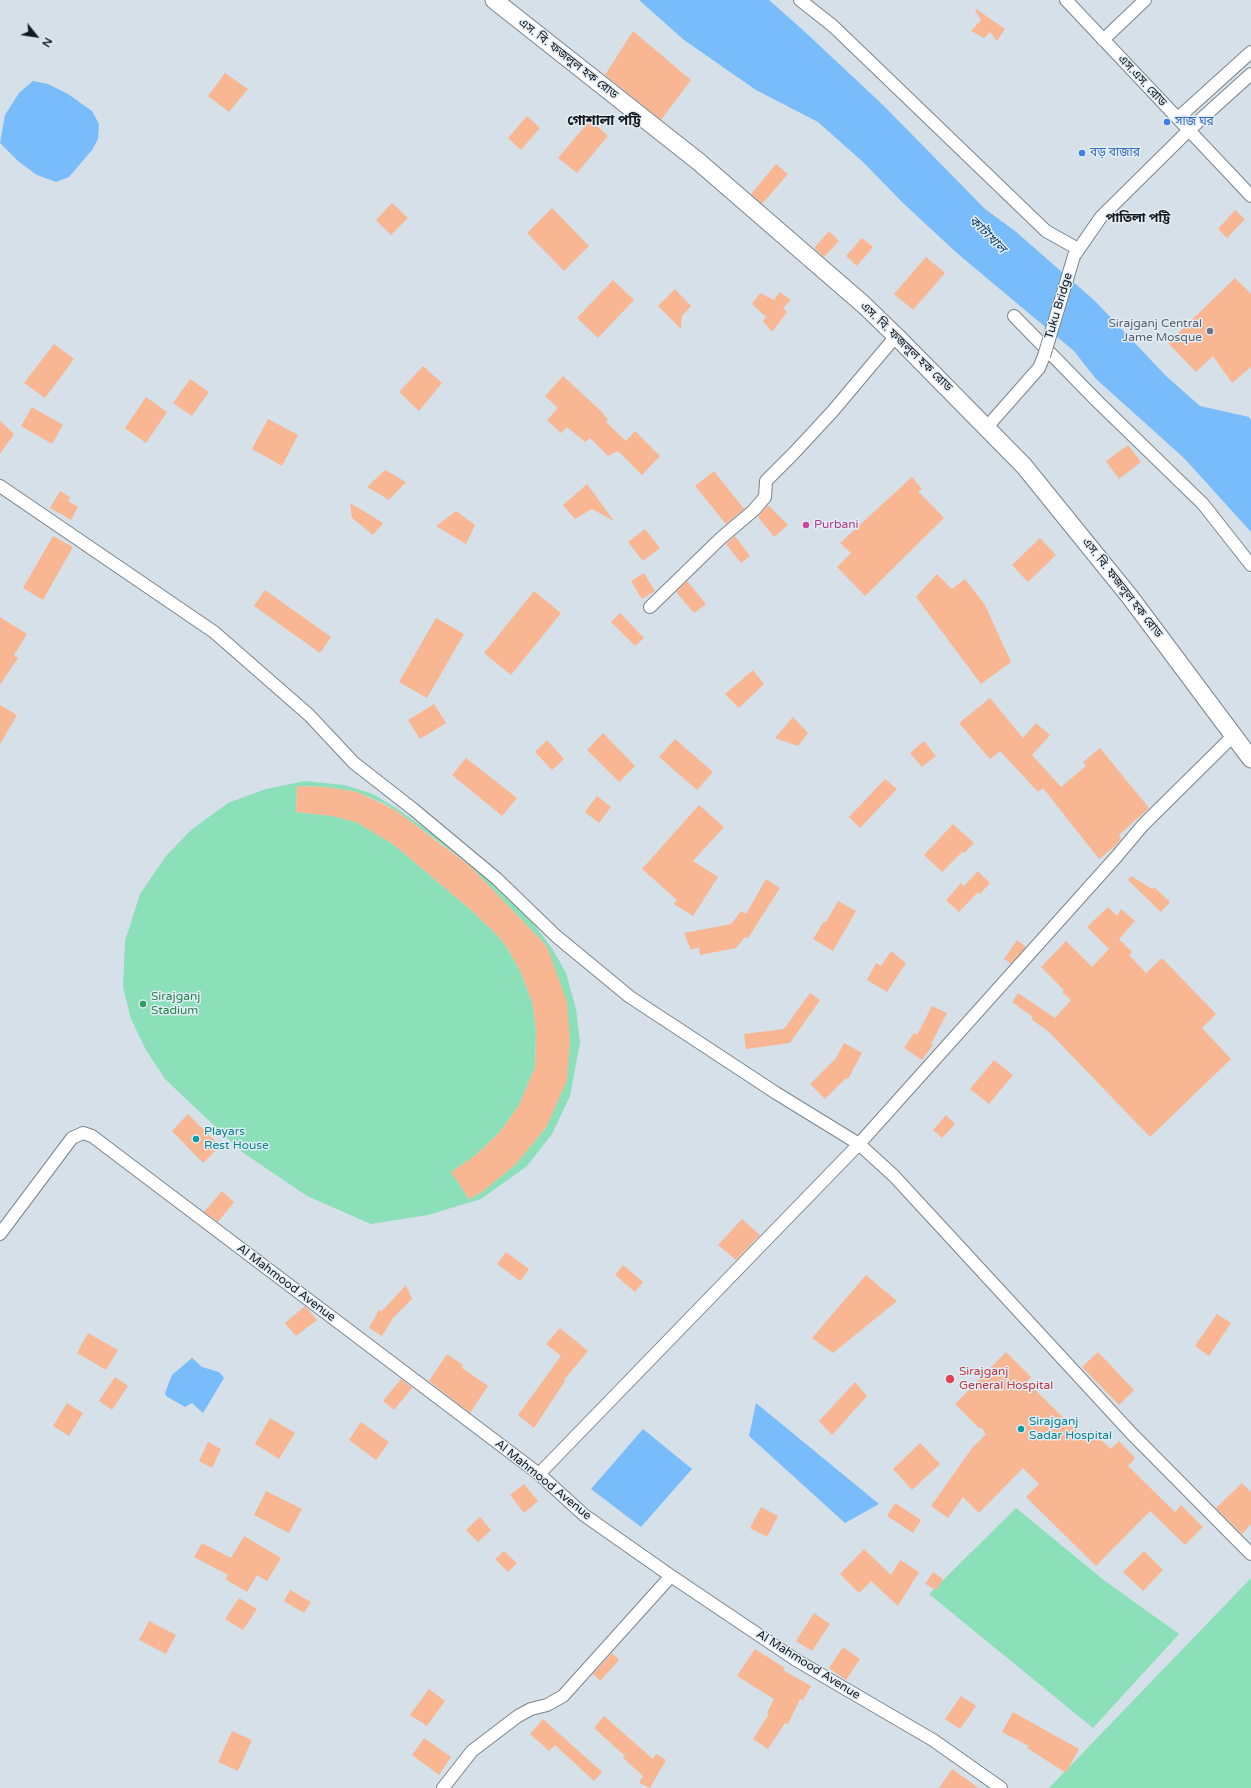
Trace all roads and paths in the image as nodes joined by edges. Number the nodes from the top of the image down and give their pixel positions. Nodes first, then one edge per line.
1 (494, 0) edge
2 (800, 0) edge
3 (1066, 0) edge
4 (1145, 0) edge
5 (1103, 40) junction
6 (1251, 52) edge
7 (1251, 74) edge
8 (1178, 118) junction
9 (1189, 130) junction
10 (1251, 196) edge
11 (1076, 252) junction
12 (1014, 316) dead end
13 (896, 336) junction
14 (987, 427) junction
15 (0, 486) edge
16 (1251, 565) edge
17 (650, 607) dead end
18 (1234, 735) junction
19 (1251, 759) edge
20 (859, 1144) junction
21 (0, 1234) edge
22 (539, 1474) junction
23 (1251, 1554) edge
24 (671, 1576) junction
25 (443, 1788) edge
26 (1001, 1788) edge

1 - 13 main road, এস. বি. ফজলুল হক রোড
2 - 11 street
3 - 5 street, এস.এস. রোড
4 - 5 street
5 - 8 street, এস.এস. রোড
6 - 8 street
7 - 9 street, Tuku Bridge
8 - 9 street, এস.এস. রোড
9 - 10 street, এস.এস. রোড
9 - 11 street, Tuku Bridge
11 - 14 street, Tuku Bridge, bridge
12 - 16 street
13 - 14 main road, এস. বি. ফজলুল হক রোড
13 - 17 street
14 - 18 main road, এস. বি. ফজলুল হক রোড
15 - 20 street
18 - 19 main road, এস. বি. ফজলুল হক রোড
18 - 20 street
20 - 22 street
20 - 23 street
21 - 22 street, Al Mahmood Avenue
22 - 24 street, Al Mahmood Avenue
24 - 25 street
24 - 26 street, Al Mahmood Avenue

